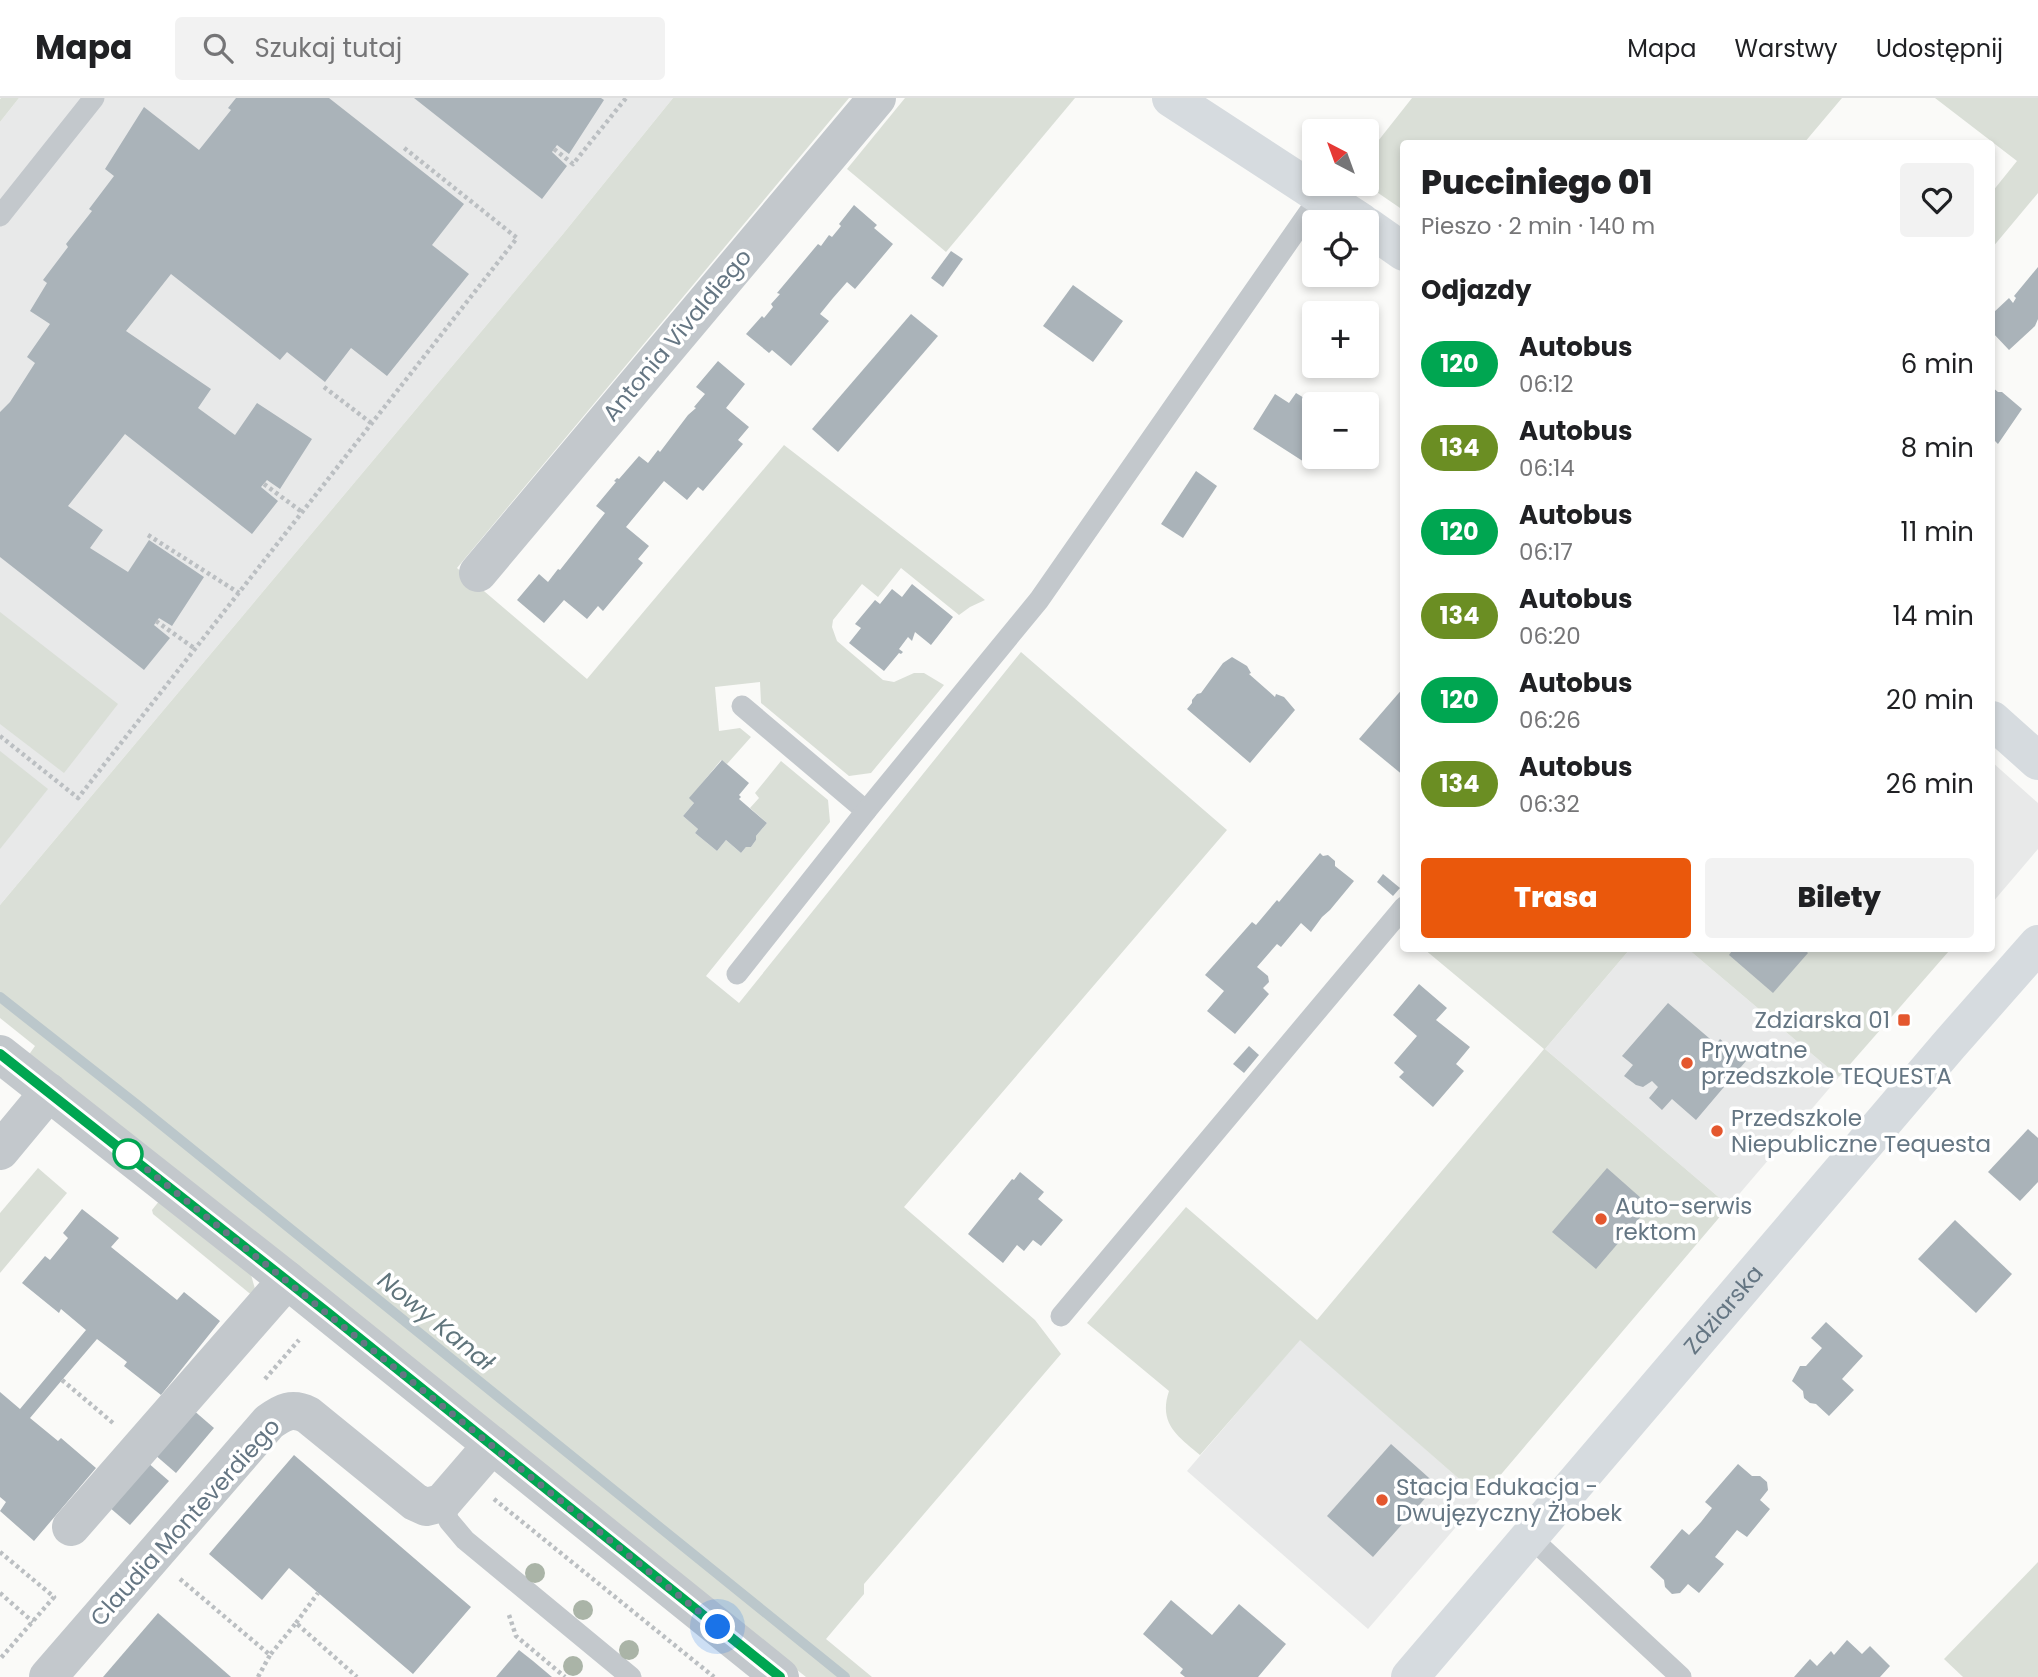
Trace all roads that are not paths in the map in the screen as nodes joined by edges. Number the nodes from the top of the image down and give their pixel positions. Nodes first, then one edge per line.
1 (94, 98) edge
2 (877, 98) edge
3 (1171, 98) edge
4 (1302, 183) edge
5 (1320, 196) edge
6 (1322, 196) edge
7 (1343, 210) edge
8 (0, 216) edge
9 (1379, 234) edge
10 (1400, 248) edge
11 (478, 573) dead end
12 (742, 706) dead end
13 (1995, 723) edge
14 (2038, 761) edge
15 (866, 811) junction
16 (1400, 912) edge
17 (2038, 944) edge
18 (737, 974) dead end
19 (0, 1054) edge
20 (49, 1092) junction
21 (0, 1151) edge
22 (287, 1280) junction
23 (1061, 1316) dead end
24 (492, 1444) junction
25 (442, 1503) junction
26 (71, 1527) dead end
27 (1530, 1537) junction
28 (48, 1677) edge
29 (631, 1677) edge
30 (780, 1677) edge
31 (1410, 1677) edge
32 (1681, 1677) edge

1 - 8 lane
2 - 11 street, Antonia Vivaldiego
3 - 4 street
5 - 15 lane
6 - 7 street
9 - 10 street
12 - 15 lane
13 - 14 street
15 - 18 lane
16 - 23 lane
17 - 27 street, Zdziarska
19 - 20 street
20 - 21 street
20 - 22 street
22 - 24 street
22 - 26 street
24 - 25 street
24 - 30 street
25 - 28 street, Claudia Monteverdiego
25 - 29 lane
27 - 31 street, Zdziarska
27 - 32 lane

